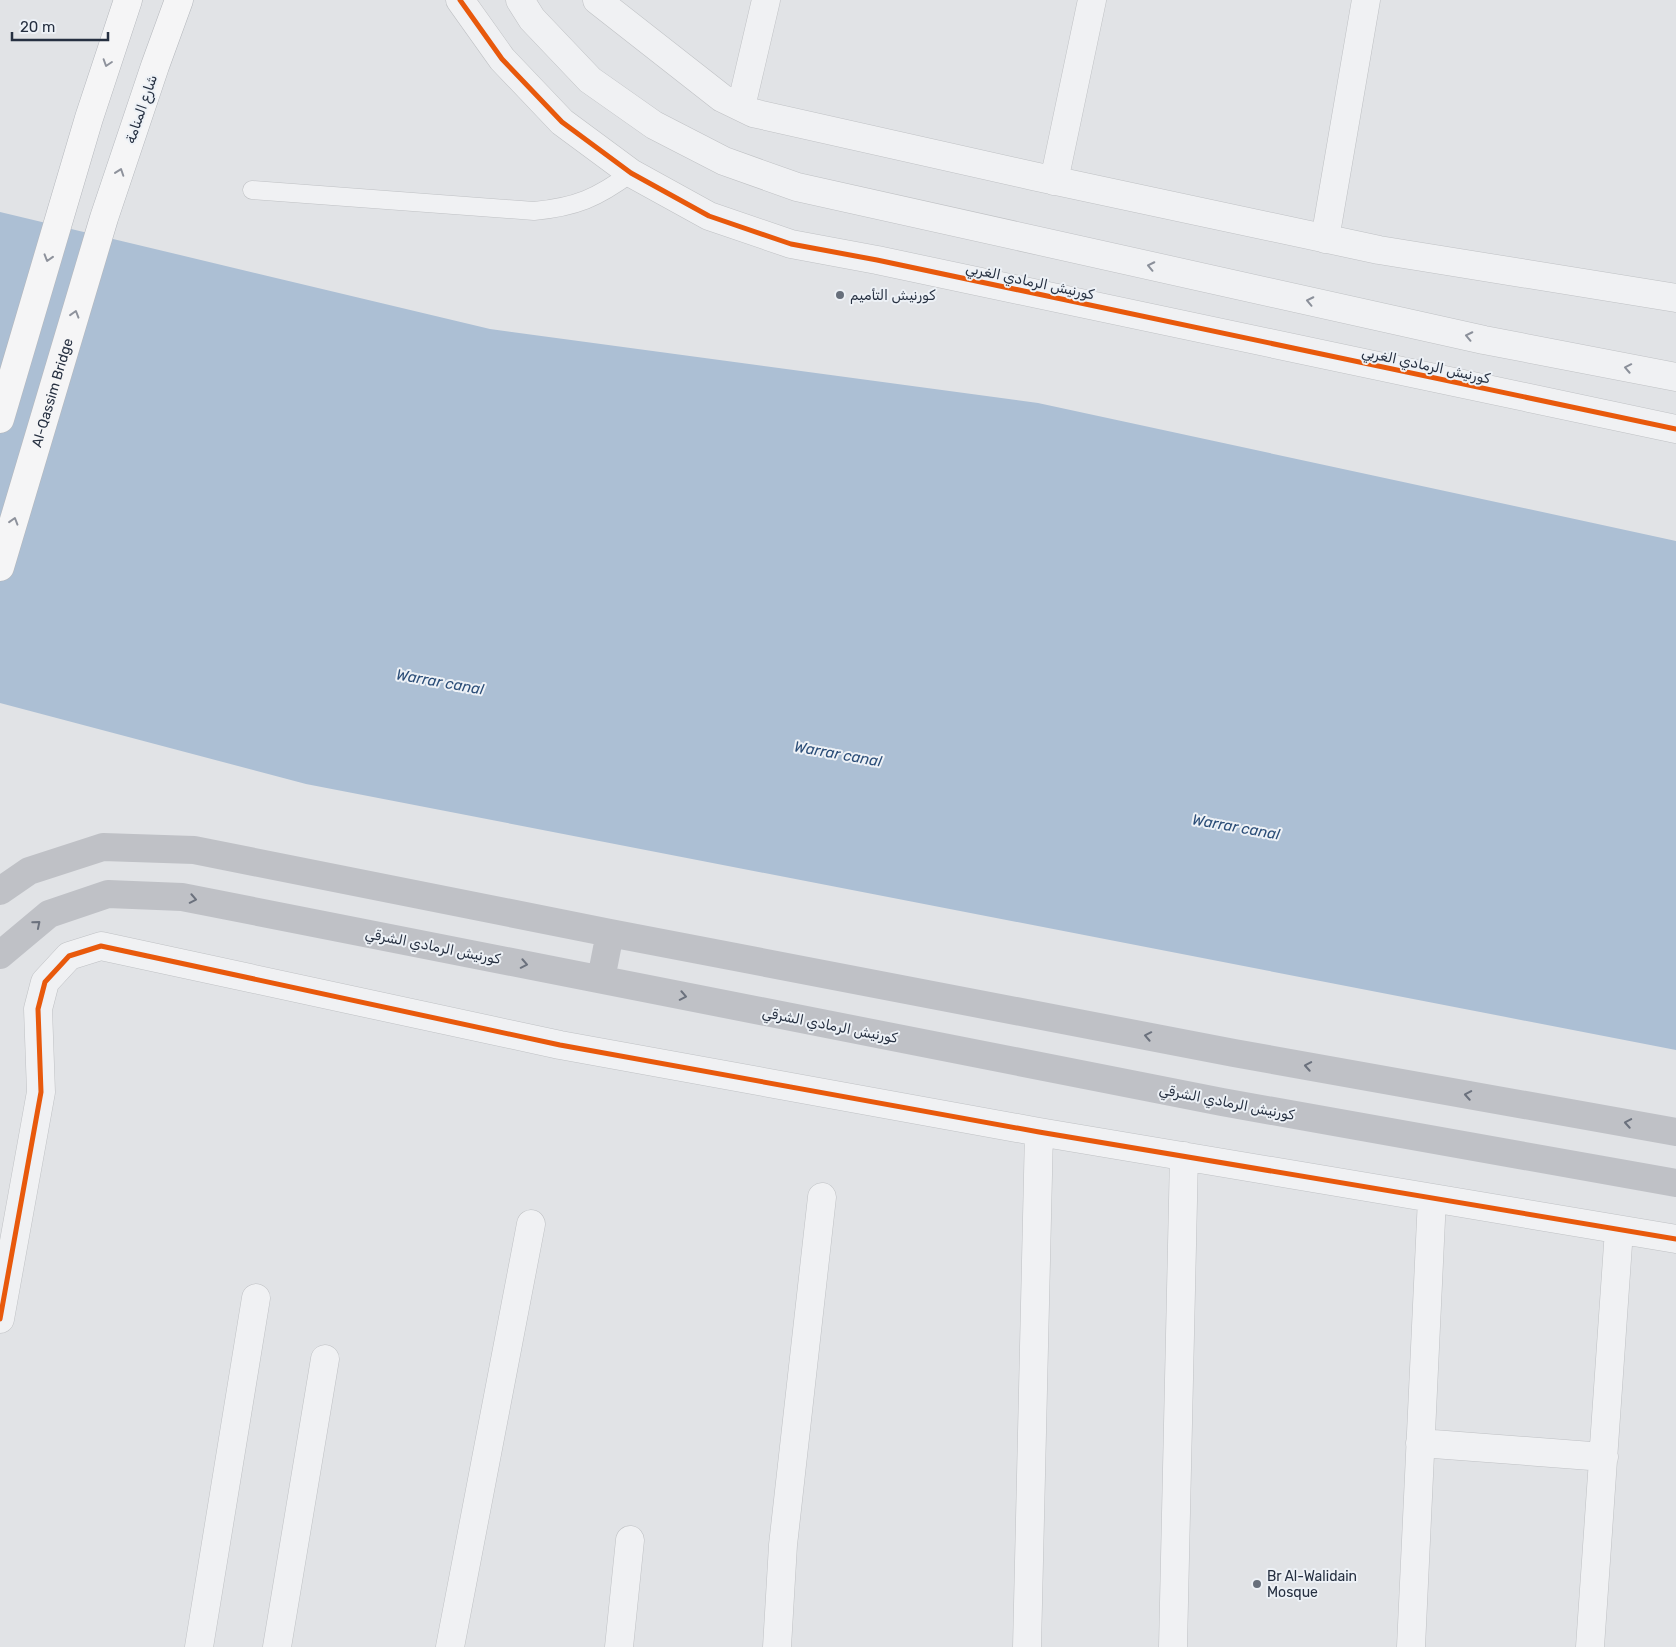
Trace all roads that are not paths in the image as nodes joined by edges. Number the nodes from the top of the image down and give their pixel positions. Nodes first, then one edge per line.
1 (128, 0) edge
2 (179, 0) edge
3 (460, 0) edge
4 (520, 0) edge
5 (597, 0) edge
6 (766, 0) edge
7 (1092, 0) edge
8 (1366, 0) edge
9 (741, 107) junction
10 (631, 173) junction
11 (1054, 180) junction
12 (252, 190) dead end
13 (104, 218) joint
14 (1325, 239) junction
15 (1676, 298) edge
16 (1676, 378) edge
17 (0, 419) edge
18 (1676, 429) edge
19 (0, 567) edge
20 (0, 891) edge
21 (610, 933) junction
22 (0, 955) edge
23 (601, 979) junction
24 (1039, 1132) junction
25 (1676, 1132) edge
26 (1184, 1156) junction
27 (1676, 1183) edge
28 (822, 1197) dead end
29 (1432, 1198) junction
30 (530, 1224) dead end
31 (1619, 1230) junction
32 (1676, 1239) edge
33 (256, 1298) dead end
34 (0, 1319) edge
35 (325, 1359) dead end
36 (1420, 1444) junction
37 (1604, 1457) junction
38 (630, 1540) dead end
39 (199, 1647) edge
40 (277, 1647) edge
41 (450, 1647) edge
42 (619, 1647) edge
43 (777, 1647) edge
44 (1027, 1647) edge
45 (1172, 1647) edge
46 (1410, 1647) edge
47 (1590, 1647) edge

1 -> 17 highway
13 -> 2 highway, شارع المنامة
3 - 10 street, كورنيش الرمادي الغربي
16 -> 4 street
5 - 9 street
6 - 9 street
7 - 11 street
8 - 14 street
9 - 11 street
10 - 12 lane
10 - 18 street, كورنيش الرمادي الغربي
11 - 14 street
19 -> 13 highway, Al-Qassim Bridge
14 - 15 street
20 - 21 main road
21 - 23 main road
25 -> 21 main road
22 -> 23 main road, كورنيش الرمادي الشرقي
23 -> 27 main road, كورنيش الرمادي الشرقي
24 - 26 street
24 - 34 street
24 - 44 street
26 - 29 street
26 - 45 street
28 - 43 street
29 - 31 street
29 - 36 street
30 - 41 street
31 - 32 street
31 - 37 street
33 - 39 street
35 - 40 street
36 - 37 street
36 - 46 street
37 - 47 street
38 - 42 street

